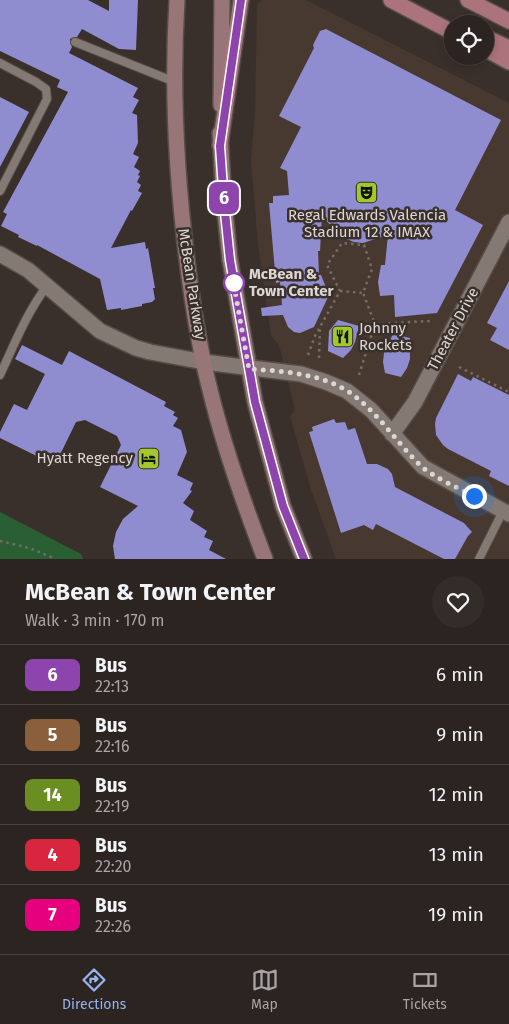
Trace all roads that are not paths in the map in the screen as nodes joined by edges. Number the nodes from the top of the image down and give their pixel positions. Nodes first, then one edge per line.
1 (177, 0) edge
2 (222, 0) edge
3 (241, 0) edge
4 (391, 0) edge
5 (468, 0) edge
6 (428, 20) junction
7 (509, 22) edge
8 (444, 24) edge
9 (444, 28) edge
10 (494, 41) edge
11 (75, 42) dead end
12 (509, 48) edge
13 (494, 54) edge
14 (509, 62) edge
15 (0, 63) edge
16 (175, 82) junction
17 (220, 146) junction
18 (0, 191) edge
19 (509, 222) edge
20 (0, 254) edge
21 (47, 286) junction
22 (204, 362) junction
23 (249, 369) junction
24 (0, 375) edge
25 (392, 434) junction
26 (506, 512) edge
27 (265, 559) edge
28 (304, 559) edge
29 (479, 559) edge

1 - 16 main road, McBean Parkway
2 - 17 main road
3 - 17 main road
4 - 6 main road
5 - 7 main road
6 - 8 main road
6 - 9 main road
10 - 12 main road
11 - 16 lane
13 - 14 main road
15 - 18 lane
16 - 22 main road, McBean Parkway
17 - 23 main road
19 - 25 street, Theater Drive
20 - 21 street
21 - 22 street
21 - 24 lane
22 - 23 street
22 - 27 main road, McBean Parkway
23 - 25 street
23 - 28 main road
25 - 26 street
26 - 29 lane

